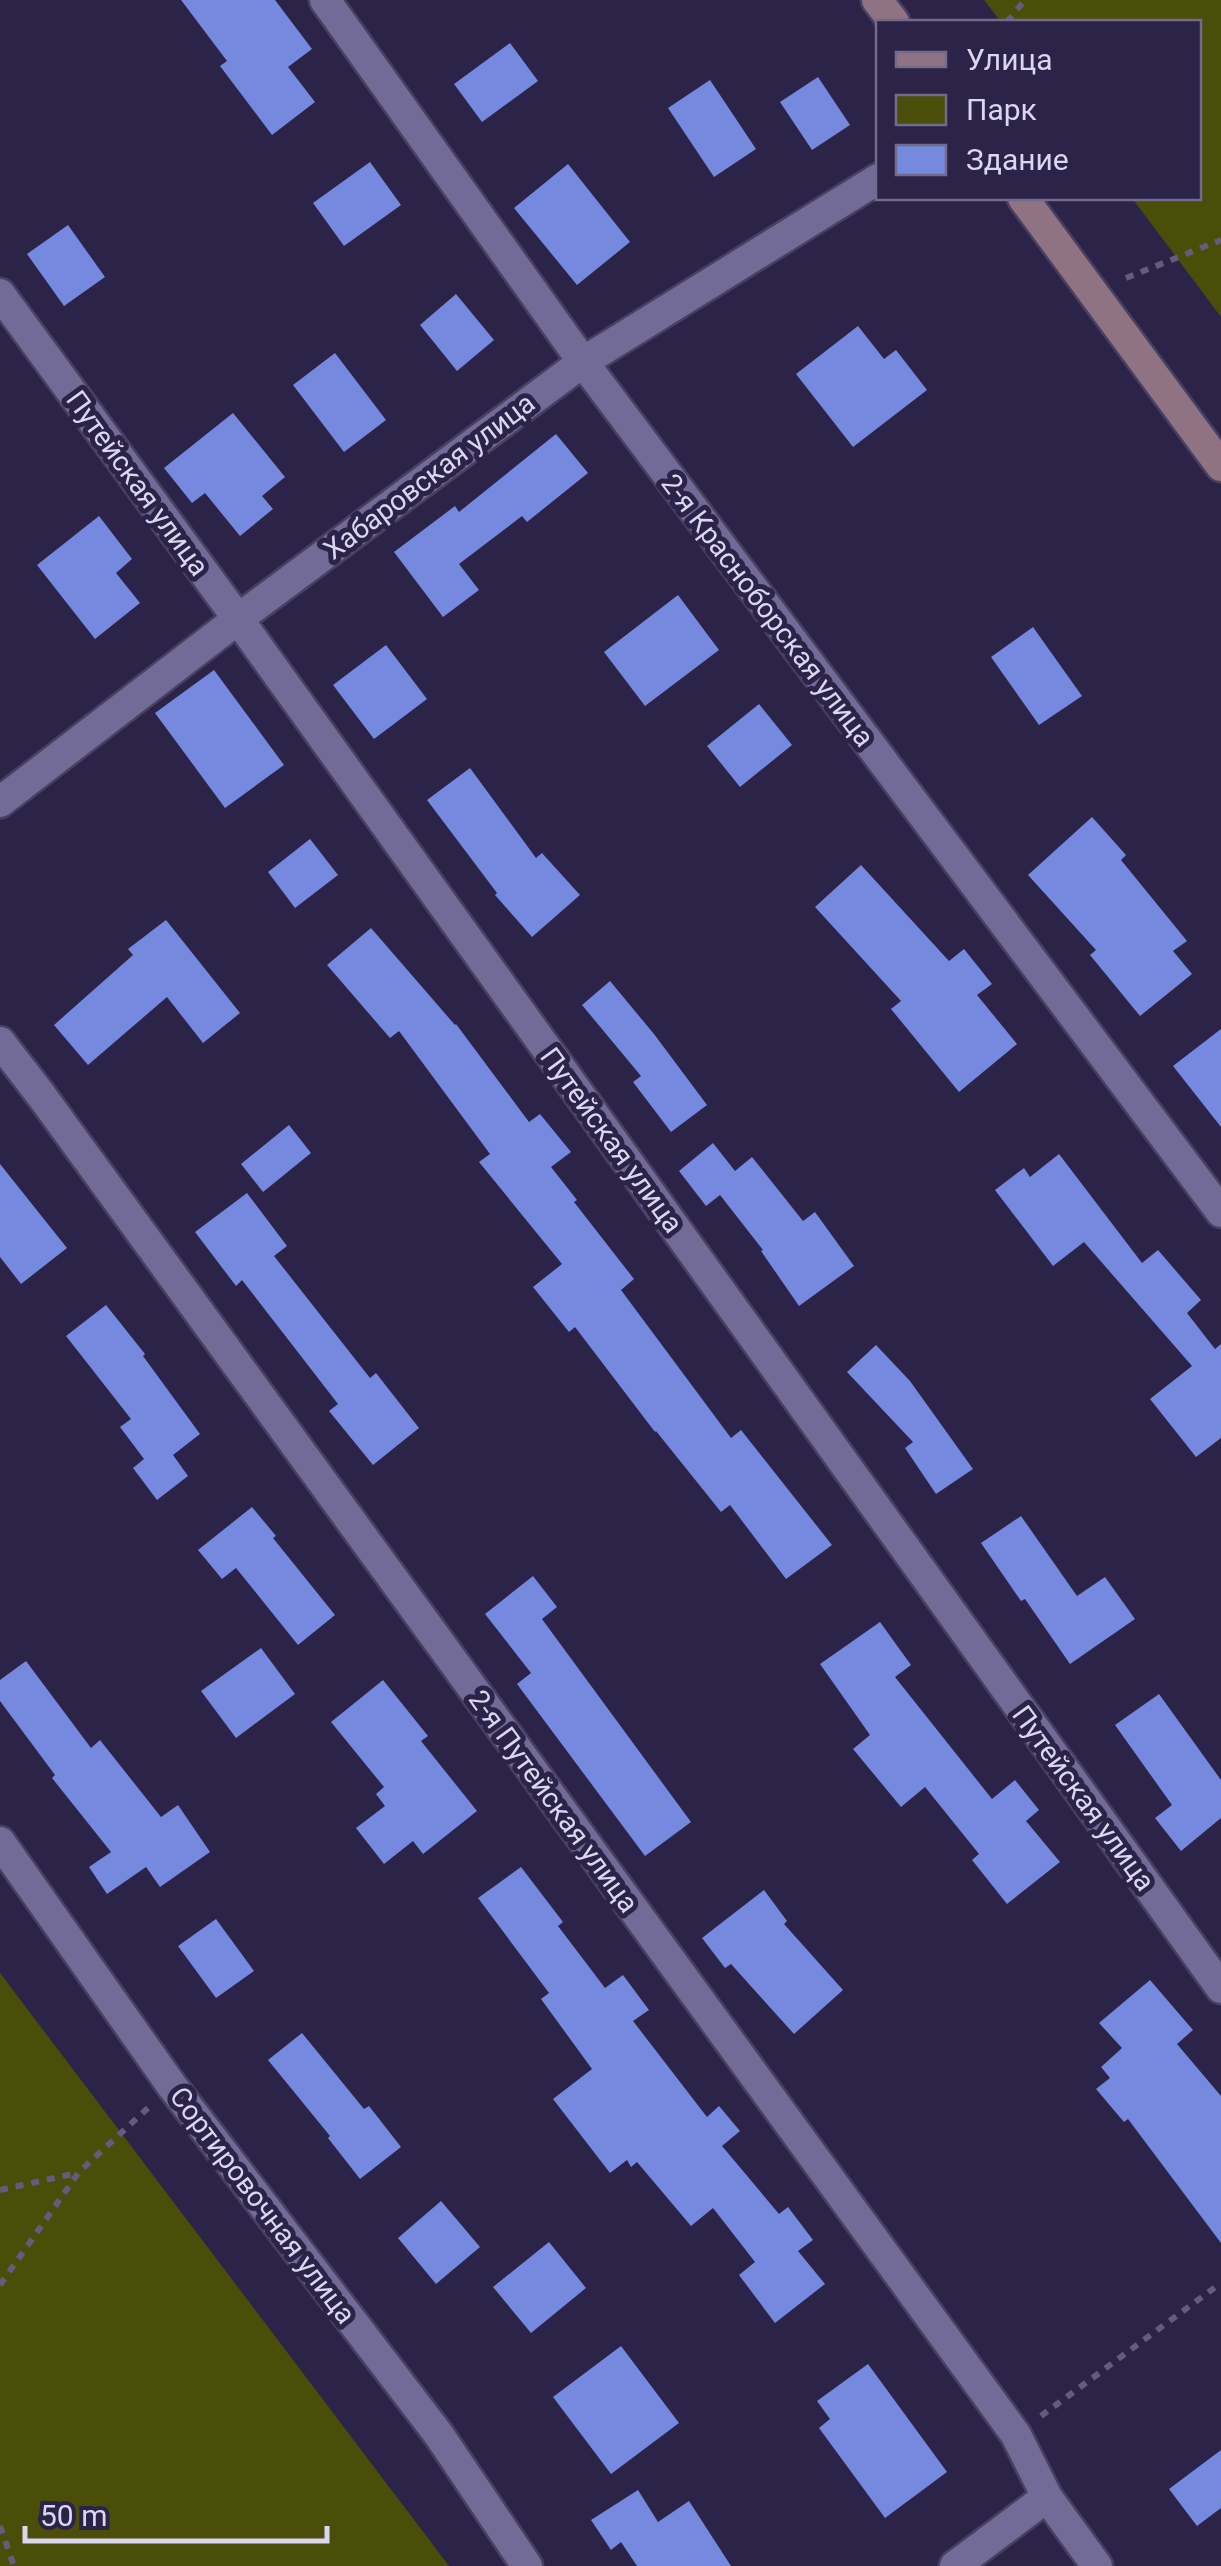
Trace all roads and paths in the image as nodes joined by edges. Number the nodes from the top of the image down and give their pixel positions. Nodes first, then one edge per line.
1 (324, 0) edge
2 (877, 0) edge
3 (1025, 0) edge
4 (892, 20) edge
5 (1009, 20) edge
6 (876, 180) edge
7 (1024, 200) edge
8 (1221, 240) edge
9 (1092, 292) junction
10 (0, 294) edge
11 (582, 362) junction
12 (1221, 466) edge
13 (238, 618) junction
14 (0, 802) edge
15 (0, 1042) edge
16 (1221, 1212) edge
17 (0, 1842) edge
18 (1221, 1988) edge
19 (172, 2086) junction
20 (78, 2172) junction
21 (0, 2190) edge
22 (1221, 2284) edge
23 (0, 2285) edge
24 (1016, 2435) junction
25 (1047, 2498) junction
26 (0, 2526) edge
27 (14, 2566) edge
28 (527, 2566) edge
29 (955, 2566) edge
30 (1097, 2566) edge

1 - 11 street, 2-я Красноборская улица
2 - 4 street
3 - 5 path
6 - 11 street, Хабаровская улица
7 - 9 street
8 - 9 path
9 - 12 street
10 - 13 street, Путейская улица
11 - 13 street, Хабаровская улица
11 - 16 street, 2-я Красноборская улица
13 - 14 street, Хабаровская улица
13 - 18 street, Путейская улица
15 - 24 street, 2-я Путейская улица
17 - 19 street, Сортировочная улица
19 - 20 path
19 - 28 street, Сортировочная улица
20 - 21 path
20 - 23 path
22 - 24 path
24 - 25 street, 2-я Путейская улица
25 - 29 street
25 - 30 street, 2-я Путейская улица
26 - 27 path

